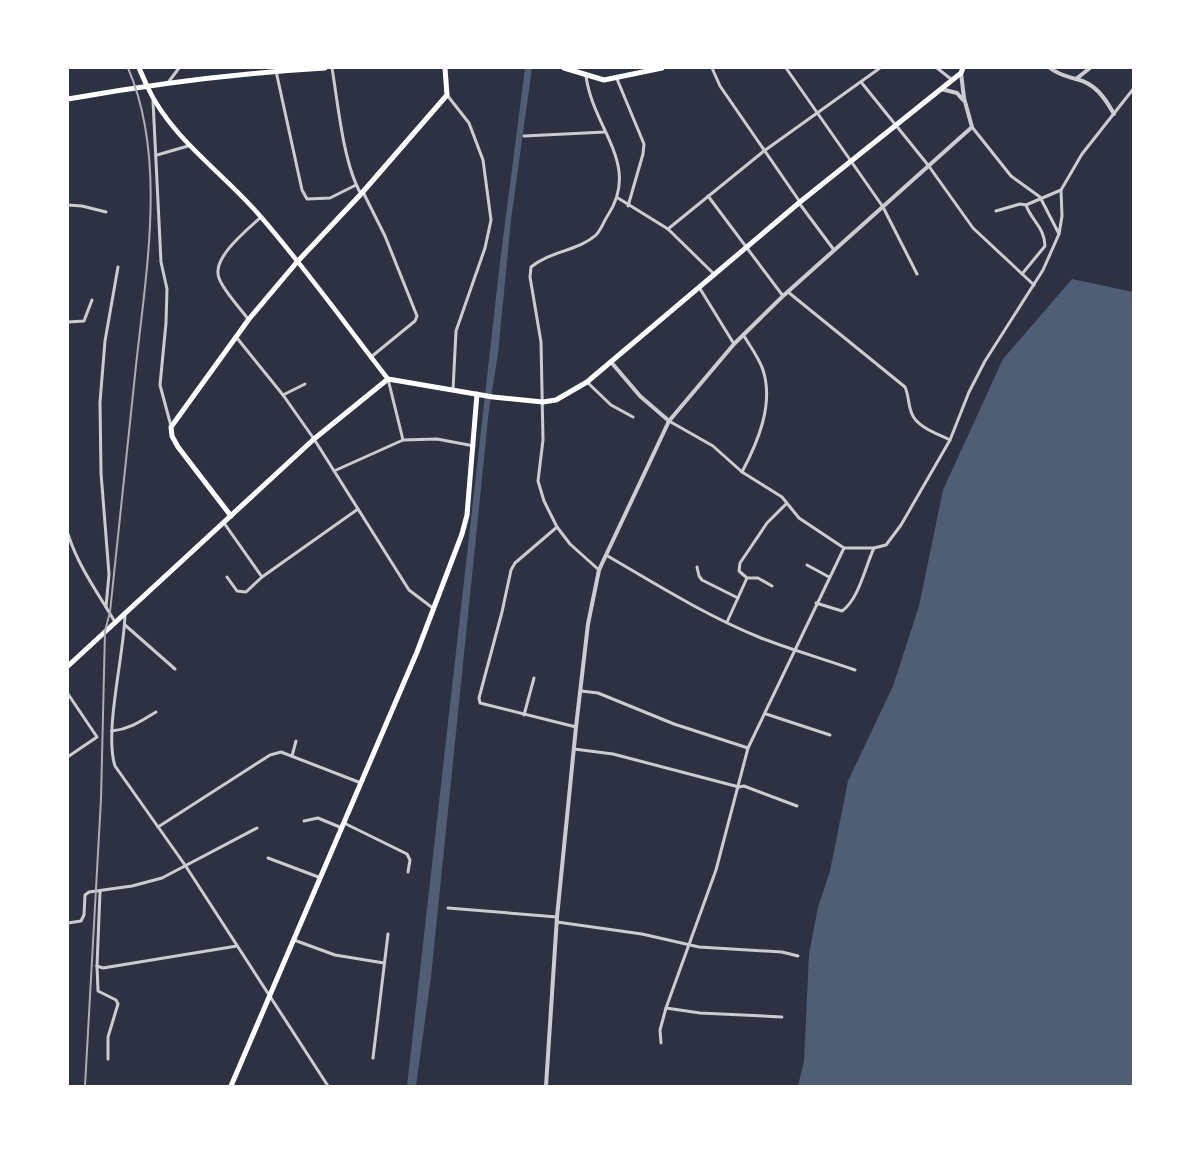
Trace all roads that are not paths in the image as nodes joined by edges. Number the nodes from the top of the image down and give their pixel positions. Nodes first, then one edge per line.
1 (139, 68) edge
2 (179, 68) edge
3 (325, 68) edge
4 (332, 68) edge
5 (445, 68) edge
6 (564, 68) edge
7 (662, 68) edge
8 (712, 68) edge
9 (786, 68) edge
10 (880, 68) edge
11 (937, 68) edge
12 (1050, 68) edge
13 (1090, 68) edge
14 (962, 70) edge
15 (276, 71) junction
16 (586, 76) junction
17 (1076, 78) junction
18 (616, 79) junction
19 (951, 79) junction
20 (861, 82) junction
21 (167, 85) junction
22 (147, 86) junction
23 (939, 88) junction
24 (1134, 88) edge
25 (446, 95) junction
26 (68, 99) edge
27 (153, 101) junction
28 (964, 101) junction
29 (816, 114) junction
30 (1114, 114) junction
31 (895, 123) junction
32 (972, 127) junction
33 (605, 132) junction
34 (524, 136) dead end
35 (188, 146) junction
36 (764, 151) junction
37 (157, 155) junction
38 (850, 162) junction
39 (928, 165) junction
40 (356, 185) junction
41 (1061, 190) junction
42 (362, 193) junction
43 (708, 196) junction
44 (1040, 197) junction
45 (618, 198) junction
46 (799, 202) junction
47 (68, 205) edge
48 (1026, 205) junction
49 (628, 206) junction
50 (883, 207) junction
51 (996, 211) dead end
52 (106, 212) dead end
53 (261, 216) junction
54 (668, 229) junction
55 (1059, 234) junction
56 (746, 247) junction
57 (835, 251) junction
58 (297, 262) junction
59 (118, 267) dead end
60 (714, 274) junction
61 (917, 274) dead end
62 (1022, 274) junction
63 (1034, 285) junction
64 (699, 287) junction
65 (788, 292) junction
66 (783, 296) junction
67 (92, 300) dead end
68 (249, 319) junction
69 (68, 322) edge
70 (744, 336) junction
71 (237, 338) junction
72 (734, 344) junction
73 (371, 357) junction
74 (611, 362) junction
75 (388, 379) junction
76 (587, 382) junction
77 (305, 384) dead end
78 (452, 390) junction
79 (477, 394) junction
80 (283, 395) junction
81 (543, 402) junction
82 (633, 417) dead end
83 (669, 421) junction
84 (171, 427) junction
85 (314, 439) junction
86 (403, 440) junction
87 (950, 440) junction
88 (474, 446) junction
89 (334, 471) junction
90 (742, 472) junction
91 (786, 504) junction
92 (358, 509) junction
93 (231, 516) junction
94 (224, 523) junction
95 (557, 527) junction
96 (68, 534) edge
97 (844, 548) junction
98 (874, 548) junction
99 (606, 555) junction
100 (807, 565) dead end
101 (697, 567) dead end
102 (599, 570) junction
103 (262, 577) junction
104 (829, 577) junction
105 (227, 578) dead end
106 (746, 578) junction
107 (772, 586) dead end
108 (738, 598) junction
109 (816, 603) junction
110 (106, 607) junction
111 (434, 609) junction
112 (125, 615) junction
113 (115, 622) junction
114 (727, 622) junction
115 (124, 625) junction
116 (795, 649) junction
117 (68, 666) edge
118 (175, 669) dead end
119 (855, 670) dead end
120 (534, 678) dead end
121 (581, 691) junction
122 (68, 694) edge
123 (156, 712) dead end
124 (766, 714) junction
125 (524, 715) junction
126 (576, 727) junction
127 (112, 730) junction
128 (830, 735) dead end
129 (296, 741) dead end
130 (748, 748) junction
131 (574, 749) junction
132 (69, 756) dead end
133 (292, 756) junction
134 (361, 783) junction
135 (738, 787) junction
136 (797, 806) dead end
137 (304, 821) dead end
138 (343, 826) junction
139 (158, 827) junction
140 (257, 828) dead end
141 (268, 858) dead end
142 (185, 865) junction
143 (408, 872) dead end
144 (321, 878) junction
145 (100, 892) junction
146 (448, 908) dead end
147 (557, 919) junction
148 (68, 922) edge
149 (388, 934) dead end
150 (294, 940) junction
151 (688, 944) junction
152 (237, 946) junction
153 (798, 956) dead end
154 (384, 963) junction
155 (96, 966) junction
156 (269, 997) junction
157 (666, 1008) junction
158 (782, 1017) dead end
159 (661, 1043) dead end
160 (373, 1058) dead end
161 (108, 1059) dead end
162 (231, 1086) edge
163 (328, 1086) edge
164 (546, 1086) edge

1 - 22 main road
2 - 21 street
3 - 15 main road
4 - 40 street
5 - 25 main road
6 - 16 main road
7 - 18 main road
8 - 36 street
9 - 29 street
10 - 20 street
11 - 19 street
12 - 17 street
13 - 17 street
14 - 19 main road
14 - 28 street
15 - 21 main road
15 - 40 street
16 - 18 main road
16 - 33 street
17 - 30 street
18 - 49 street
19 - 23 main road
20 - 29 street
20 - 31 street
21 - 22 main road
22 - 26 main road
22 - 27 main road
23 - 28 street
23 - 31 main road
24 - 30 street
25 - 42 main road
25 - 78 street
27 - 35 main road
27 - 37 street
28 - 32 street
29 - 36 street
29 - 38 street
30 - 41 street
31 - 38 main road
31 - 39 street
32 - 39 street
32 - 44 street
33 - 34 street
33 - 45 street
35 - 37 street
35 - 53 main road
36 - 43 street
36 - 46 street
37 - 84 street
38 - 46 main road
38 - 50 street
39 - 50 street
39 - 62 street
40 - 42 street
41 - 44 street
41 - 55 street
42 - 58 main road
42 - 73 street
43 - 54 street
43 - 56 street
44 - 48 street
44 - 55 street
45 - 49 street
45 - 81 street
46 - 56 main road
46 - 57 street
47 - 52 street
48 - 51 street
48 - 62 street
49 - 54 street
50 - 57 street
50 - 61 street
53 - 58 main road
53 - 68 street
54 - 60 street
55 - 63 street
56 - 60 main road
56 - 66 street
57 - 65 street
58 - 68 main road
58 - 73 main road
59 - 110 street
60 - 64 main road
62 - 63 street
63 - 87 street
64 - 72 street
64 - 74 main road
65 - 66 street
65 - 87 street
66 - 70 street
67 - 69 street
68 - 71 main road
70 - 72 street
70 - 90 street
71 - 80 street
71 - 84 main road
72 - 83 street
73 - 75 main road
74 - 76 main road
74 - 83 street
75 - 78 main road
75 - 85 main road
75 - 86 street
76 - 81 main road
76 - 82 street
77 - 80 street
78 - 79 main road
79 - 81 main road
79 - 88 main road
80 - 85 street
81 - 95 street
83 - 90 street
83 - 99 street
84 - 93 main road
85 - 89 street
85 - 93 main road
86 - 88 street
86 - 89 street
87 - 98 street
88 - 111 main road
89 - 92 street
90 - 91 street
91 - 97 street
91 - 106 street
92 - 103 street
92 - 111 street
93 - 94 main road
94 - 103 street
94 - 112 main road
95 - 102 street
95 - 125 street
96 - 110 street
97 - 98 street
97 - 104 street
98 - 109 street
99 - 102 street
99 - 114 street
100 - 104 street
101 - 108 street
102 - 121 street
103 - 105 street
104 - 109 street
106 - 107 street
106 - 108 street
108 - 114 street
109 - 116 street
110 - 113 street
111 - 134 main road
112 - 113 main road
112 - 115 street
113 - 117 main road
114 - 116 street
115 - 118 street
115 - 127 street
116 - 119 street
116 - 124 street
120 - 125 street
121 - 126 street
121 - 130 street
122 - 132 street
123 - 127 street
124 - 128 street
124 - 130 street
125 - 126 street
126 - 131 street
127 - 139 street
129 - 133 street
130 - 135 street
131 - 135 street
131 - 147 street
133 - 134 street
133 - 139 street
134 - 138 main road
135 - 136 street
135 - 151 street
137 - 138 street
138 - 143 street
138 - 144 main road
139 - 142 street
140 - 142 street
141 - 144 street
142 - 145 street
142 - 152 street
144 - 150 main road
145 - 148 street
145 - 155 street
146 - 147 street
147 - 151 street
147 - 164 street
149 - 154 street
150 - 154 street
150 - 156 main road
151 - 153 street
151 - 157 street
152 - 155 street
152 - 156 street
154 - 160 street
155 - 161 street
156 - 162 main road
156 - 163 street
157 - 158 street
157 - 159 street

